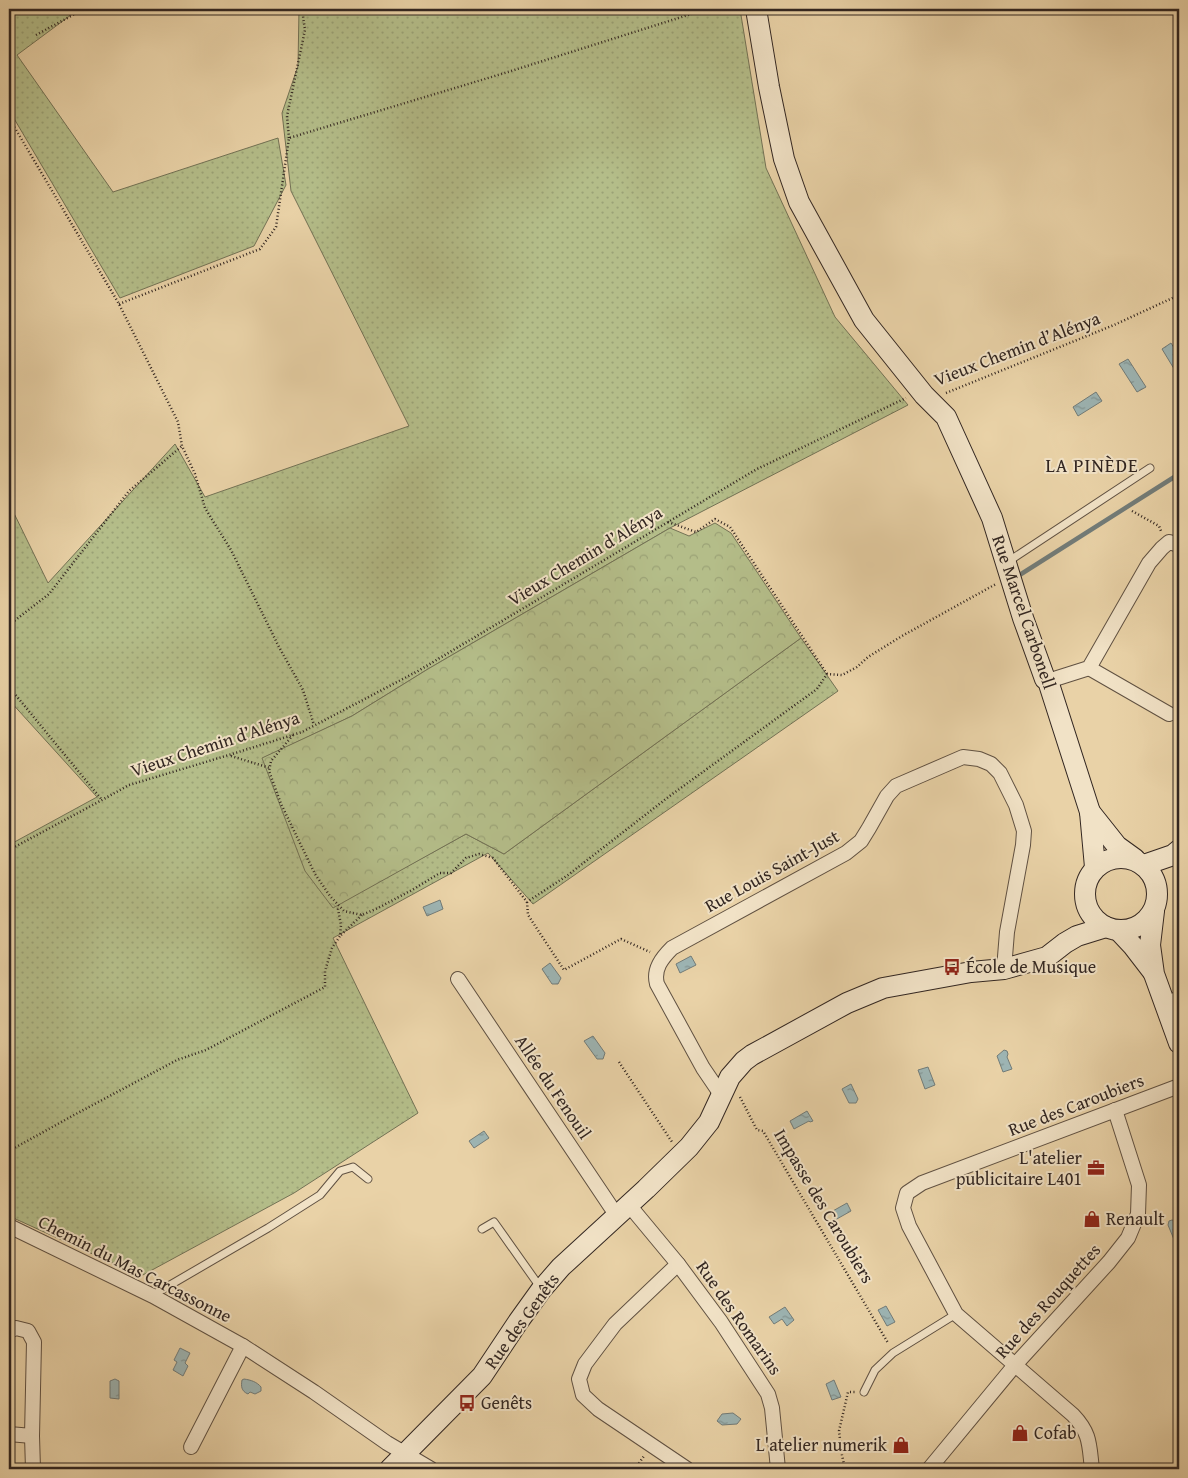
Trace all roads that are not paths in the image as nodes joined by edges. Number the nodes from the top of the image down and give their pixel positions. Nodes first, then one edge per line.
1 (756, 9) edge
2 (1150, 468) dead end
3 (1172, 545) edge
4 (1008, 569) junction
5 (1089, 668) junction
6 (1048, 681) junction
7 (1168, 714) dead end
8 (1090, 812) junction
9 (1176, 853) edge
10 (1140, 862) junction
11 (1095, 868) junction
12 (1157, 885) junction
13 (1085, 898) junction
14 (1154, 911) junction
15 (1112, 929) junction
16 (1065, 943) junction
17 (1004, 969) junction
18 (1154, 974) junction
19 (458, 978) dead end
20 (1173, 1003) edge
21 (1178, 1036) edge
22 (1179, 1086) edge
23 (722, 1096) junction
24 (1115, 1110) junction
25 (368, 1179) dead end
26 (623, 1210) junction
27 (9, 1226) edge
28 (482, 1229) dead end
29 (678, 1264) junction
30 (541, 1290) junction
31 (153, 1296) junction
32 (956, 1314) junction
33 (9, 1331) edge
34 (243, 1346) junction
35 (1016, 1365) junction
36 (864, 1392) road end
37 (9, 1434) edge
38 (32, 1436) junction
39 (191, 1447) dead end
40 (405, 1453) junction
41 (33, 1469) edge
42 (390, 1469) edge
43 (431, 1469) edge
44 (686, 1469) edge
45 (778, 1469) edge
46 (929, 1469) edge
47 (1092, 1469) edge

1 - 4 street, Rue Marcel Carbonell
2 - 4 lane
3 - 5 street
4 - 6 street, Rue Marcel Carbonell
5 - 6 street
5 - 7 street
6 - 8 street, Rue Marcel Carbonell
8 - 10 street, Rue Marcel Carbonell
8 - 11 street, Rue Marcel Carbonell
9 - 10 street
9 - 12 street
10 - 11 street
10 - 12 street
11 - 13 street
12 - 14 street
13 - 15 street
13 - 16 street
14 - 15 street
14 - 18 street
15 - 16 street
15 - 18 street
16 - 17 street
17 - 23 street, Rue des Genêts
17 - 23 street, Rue Louis Saint-Just
18 - 20 street
19 - 26 street, Allée du Fenouil
20 - 21 street
22 - 24 street, Rue des Caroubiers
23 - 26 street, Rue des Genêts
24 - 32 street, Rue des Caroubiers
24 - 35 street, Rue des Rouquettes
25 - 31 lane
26 - 29 street, Rue des Romarins
26 - 30 street, Rue des Genêts
27 - 31 street, Chemin du Mas Carcassonne
28 - 30 lane
29 - 44 street
29 - 45 street, Rue des Romarins
30 - 40 street, Rue des Genêts
31 - 34 street, Chemin du Mas Carcassonne
32 - 35 street, Rue des Caroubiers
32 - 36 lane
33 - 38 street
34 - 39 street, Chemin du Mas Carcassonne
34 - 40 street, Chemin du Mas Carcassonne
35 - 46 street, Rue des Rouquettes
35 - 47 street, Rue des Caroubiers
37 - 38 street
38 - 41 street
40 - 42 street, Rue des Genêts
40 - 43 street, Chemin du Mas Carcassonne

